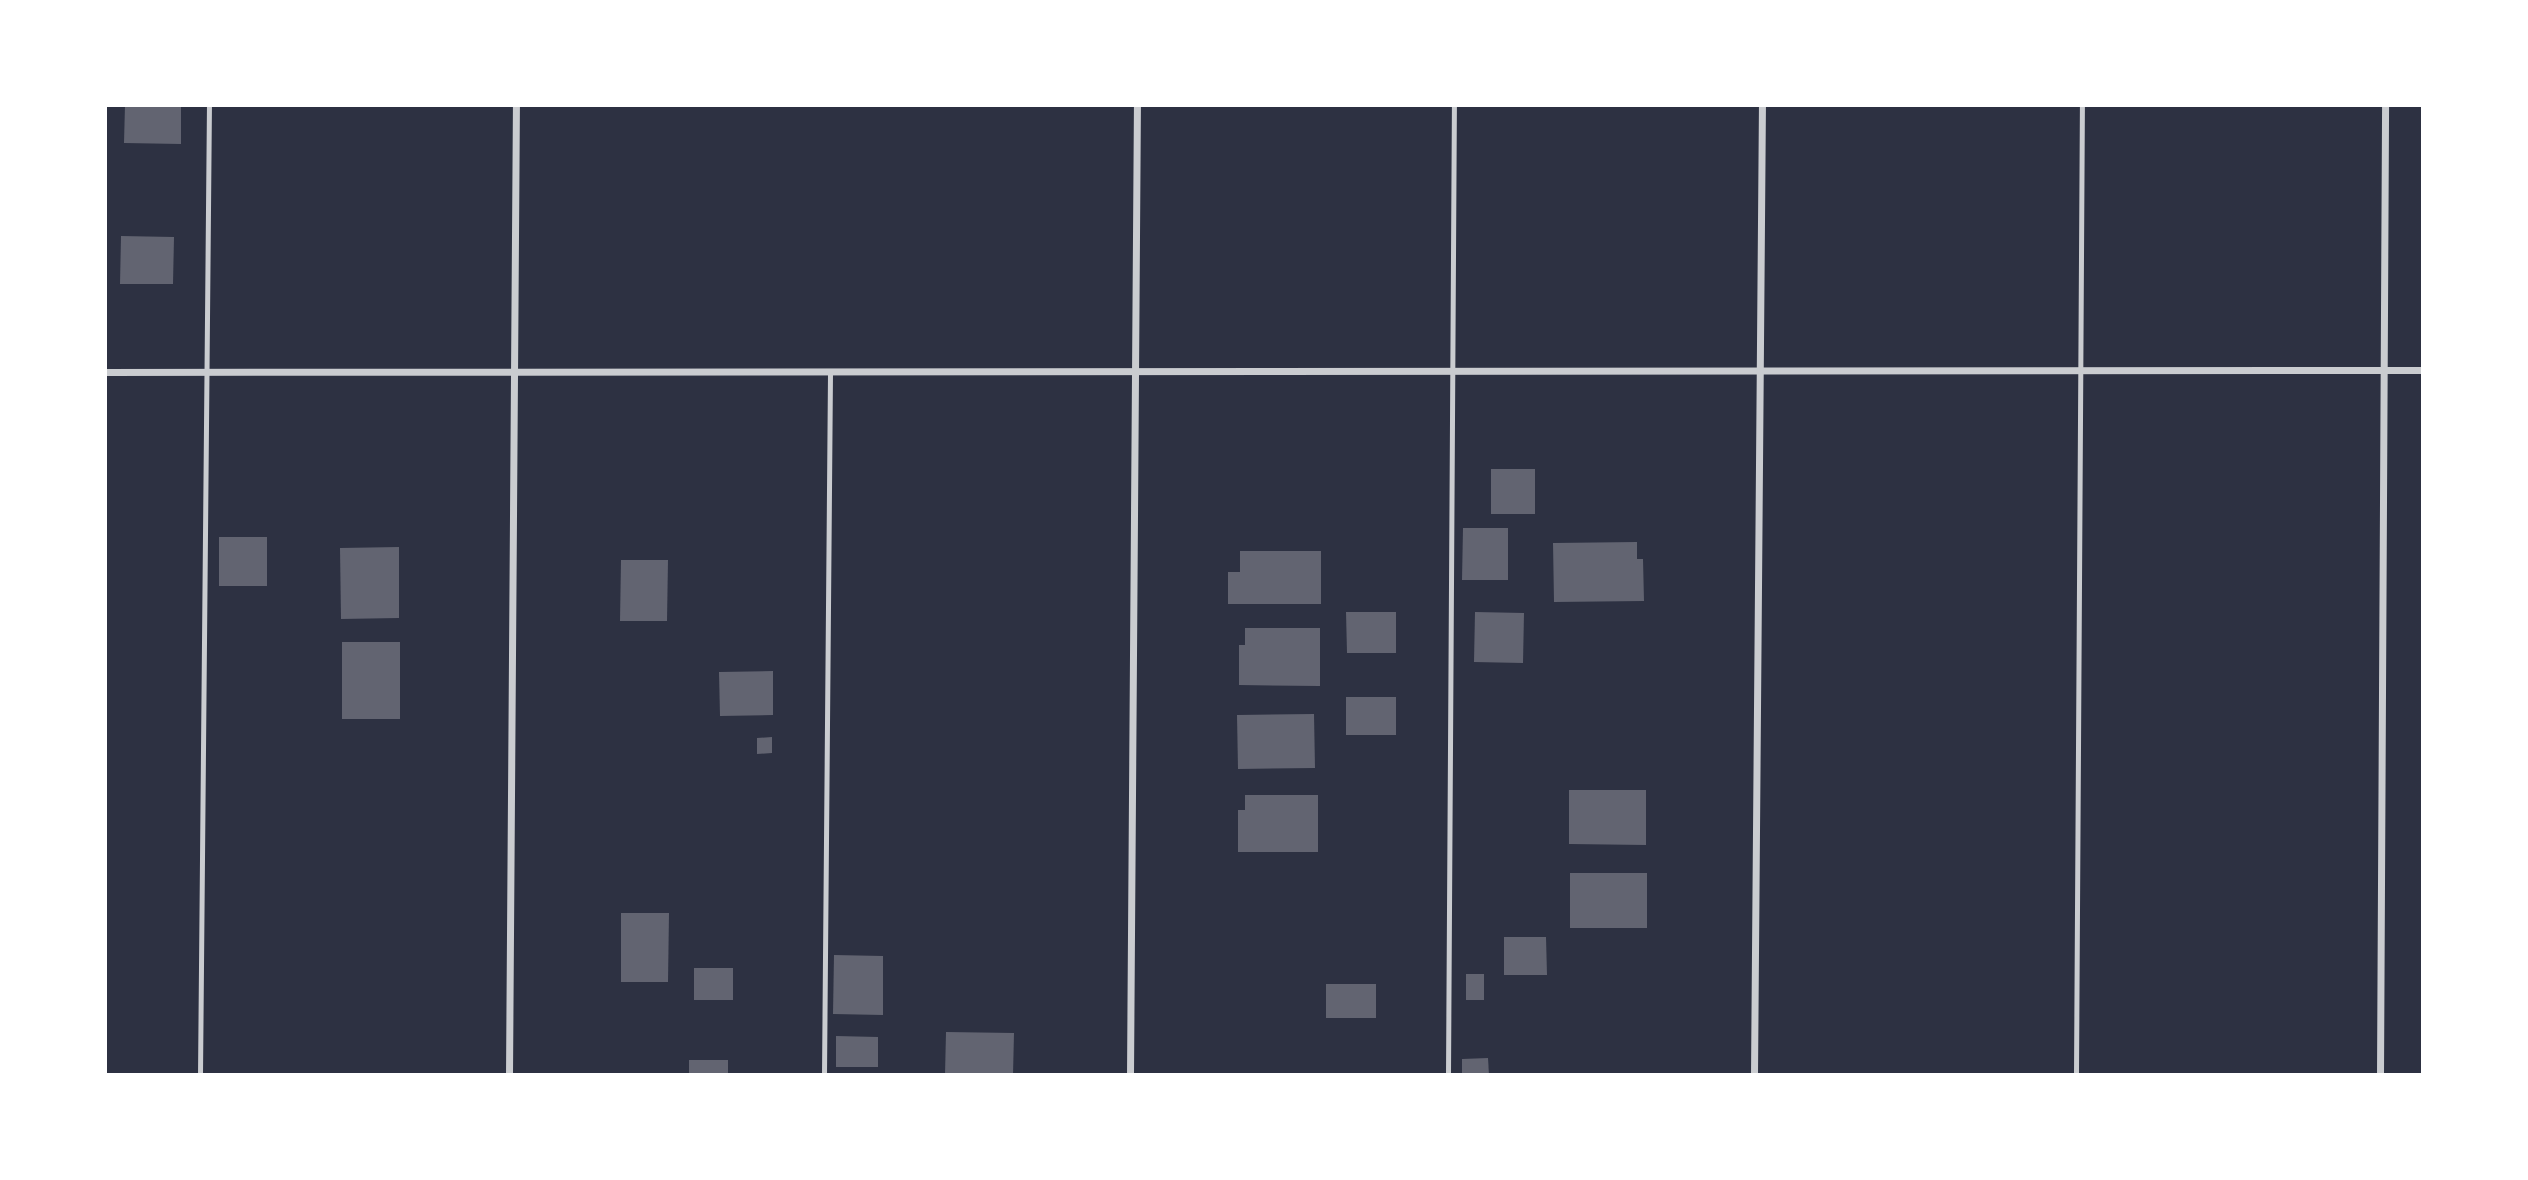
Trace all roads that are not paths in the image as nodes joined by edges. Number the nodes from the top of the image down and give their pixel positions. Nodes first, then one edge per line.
1 (209, 105) edge
2 (516, 105) edge
3 (1137, 105) edge
4 (1454, 105) edge
5 (1762, 105) edge
6 (2082, 105) edge
7 (2385, 105) edge
8 (1760, 370) junction
9 (2082, 370) junction
10 (2384, 370) junction
11 (2423, 370) edge
12 (1135, 371) junction
13 (1453, 371) junction
14 (105, 372) edge
15 (206, 372) junction
16 (515, 372) junction
17 (830, 372) junction
18 (200, 1075) edge
19 (509, 1075) edge
20 (824, 1075) edge
21 (1130, 1075) edge
22 (1448, 1075) edge
23 (1754, 1075) edge
24 (2076, 1075) edge
25 (2379, 1075) edge

1 - 15 lane
2 - 16 street
3 - 12 street
4 - 13 lane
5 - 8 street
6 - 9 lane
7 - 10 street
8 - 9 street
8 - 13 street
8 - 23 street
9 - 10 street
9 - 24 lane
10 - 11 street
10 - 25 street
12 - 13 street
12 - 17 street
12 - 21 street
13 - 22 lane
14 - 15 street
15 - 16 street
15 - 18 lane
16 - 17 street
16 - 19 street
17 - 20 lane

